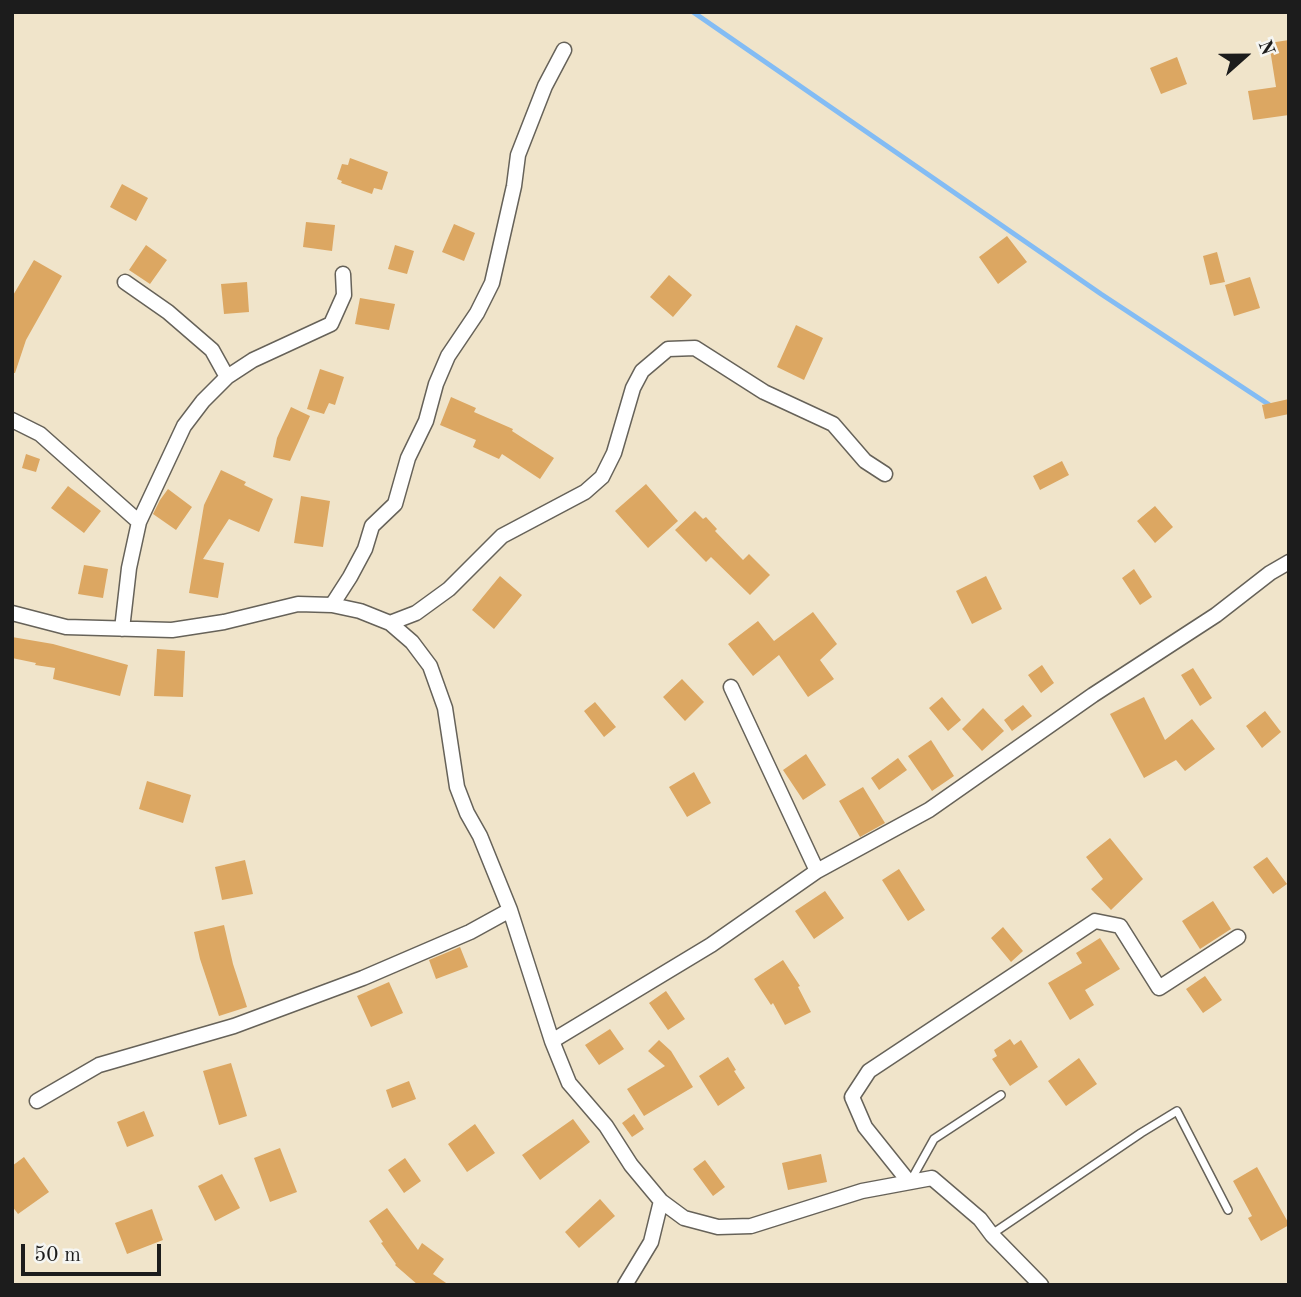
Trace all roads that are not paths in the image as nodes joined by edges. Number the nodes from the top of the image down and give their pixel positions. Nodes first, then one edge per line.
1 (564, 50) dead end
2 (343, 274) dead end
3 (125, 282) dead end
4 (227, 377) junction
5 (12, 420) edge
6 (885, 474) dead end
7 (139, 522) junction
8 (1289, 562) edge
9 (332, 605) junction
10 (12, 613) edge
11 (390, 622) junction
12 (122, 629) junction
13 (731, 687) dead end
14 (817, 872) junction
15 (510, 910) junction
16 (1238, 937) dead end
17 (552, 1041) junction
18 (1001, 1095) dead end
19 (37, 1101) dead end
20 (909, 1182) junction
21 (661, 1201) junction
22 (1228, 1210) dead end
23 (992, 1235) junction
24 (625, 1285) edge
25 (1041, 1285) edge

1 - 9 street
2 - 4 street
3 - 4 street
4 - 7 street
5 - 7 street
6 - 11 street
7 - 12 street
8 - 14 street
9 - 11 street
9 - 12 street
10 - 12 street
11 - 15 street
13 - 14 street
14 - 17 street
15 - 17 street
15 - 19 street
16 - 20 street
17 - 21 street
18 - 20 lane
20 - 21 street
20 - 23 street
21 - 24 street
22 - 23 lane
23 - 25 street

